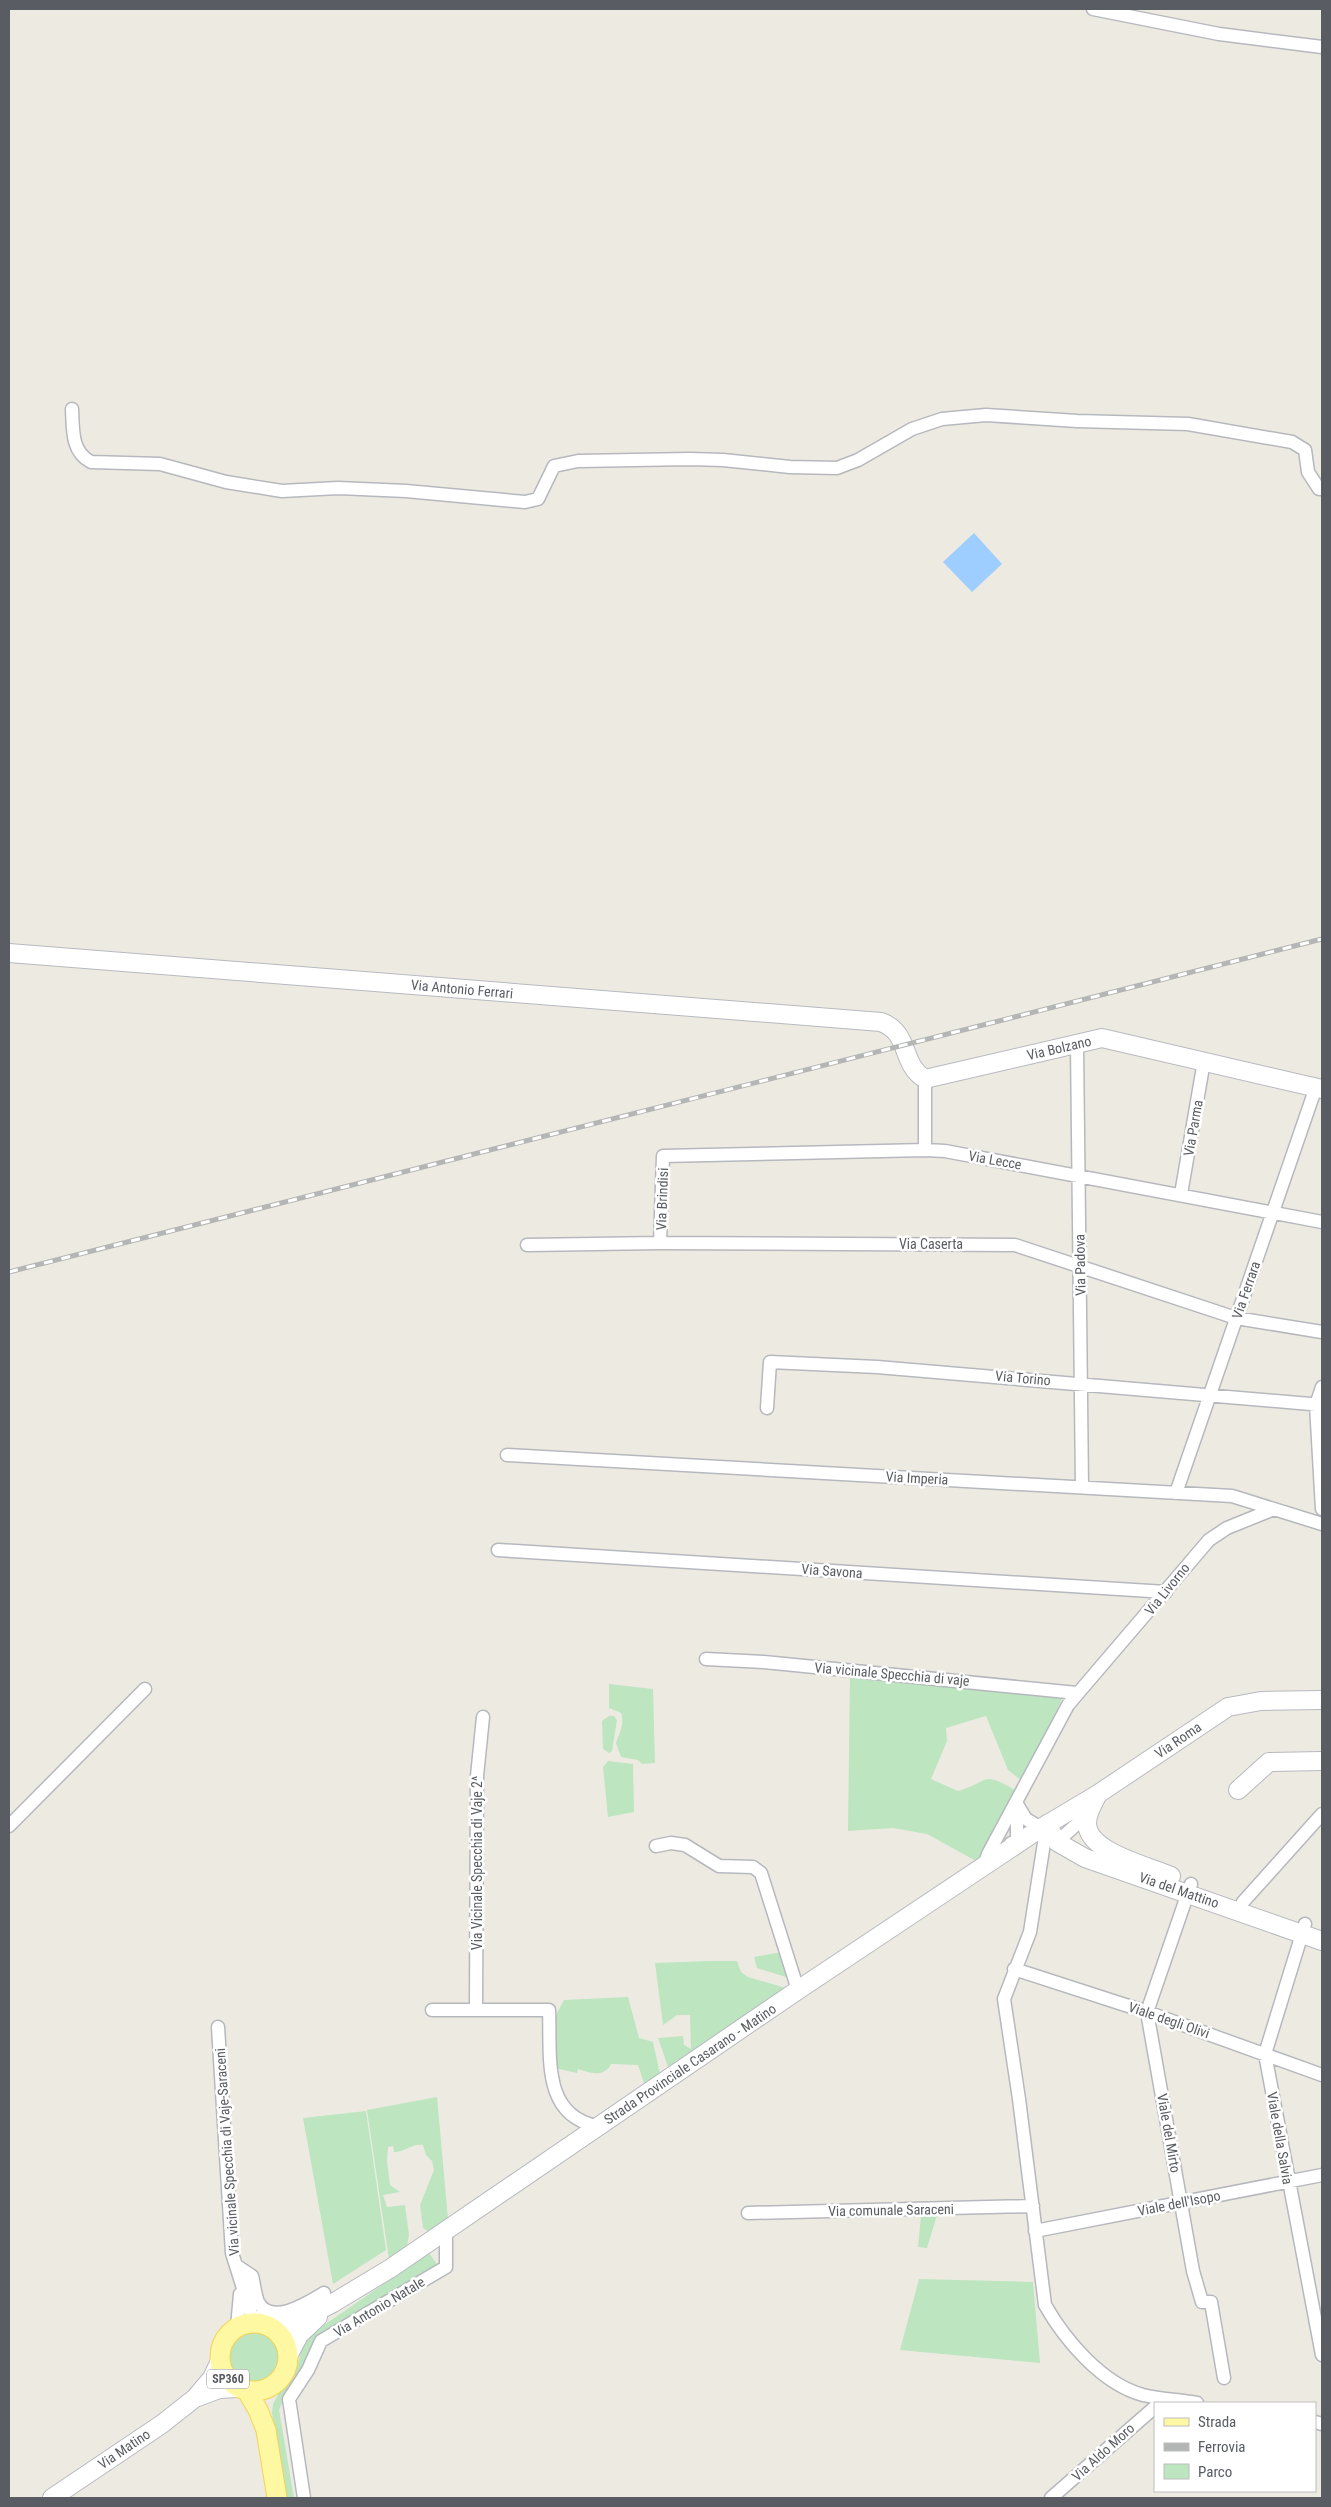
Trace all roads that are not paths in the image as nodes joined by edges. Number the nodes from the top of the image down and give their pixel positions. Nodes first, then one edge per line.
1 (1093, 9) edge
2 (1322, 47) edge
3 (72, 409) dead end
4 (1322, 489) edge
5 (9, 953) edge
6 (1077, 1044) junction
7 (1204, 1061) junction
8 (925, 1079) junction
9 (1319, 1088) edge
10 (925, 1150) junction
11 (663, 1156) joint
12 (1079, 1176) junction
13 (1181, 1194) junction
14 (1272, 1212) junction
15 (1322, 1222) edge
16 (660, 1242) junction
17 (527, 1245) dead end
18 (1080, 1267) junction
19 (1236, 1318) junction
20 (1322, 1332) edge
21 (1081, 1383) junction
22 (1322, 1387) edge
23 (1209, 1395) junction
24 (1319, 1405) edge
25 (767, 1408) dead end
26 (507, 1455) dead end
27 (1082, 1487) junction
28 (1176, 1493) junction
29 (1274, 1509) junction
30 (1322, 1509) edge
31 (1322, 1524) edge
32 (498, 1550) dead end
33 (1166, 1592) junction
34 (706, 1659) dead end
35 (144, 1689) dead end
36 (1077, 1693) junction
37 (1322, 1700) edge
38 (483, 1717) dead end
39 (1322, 1761) edge
40 (1238, 1790) dead end
41 (1098, 1794) junction
42 (1017, 1804) junction
43 (1089, 1813) junction
44 (1322, 1814) edge
45 (1006, 1824) junction
46 (9, 1826) edge
47 (1044, 1826) junction
48 (1057, 1842) junction
49 (1017, 1845) junction
50 (656, 1846) dead end
51 (984, 1866) junction
52 (1190, 1889) junction
53 (1241, 1907) junction
54 (1304, 1929) junction
55 (1322, 1930) edge
56 (1322, 1941) edge
57 (1014, 1969) junction
58 (798, 1990) junction
59 (432, 2010) dead end
60 (476, 2010) junction
61 (1147, 2012) junction
62 (218, 2027) dead end
63 (1265, 2054) junction
64 (1322, 2075) edge
65 (597, 2126) junction
66 (1322, 2175) edge
67 (1288, 2182) junction
68 (1181, 2203) junction
69 (1033, 2206) junction
70 (748, 2213) dead end
71 (1035, 2231) junction
72 (446, 2232) junction
73 (238, 2271) junction
74 (329, 2298) junction
75 (267, 2325) junction
76 (237, 2327) junction
77 (1322, 2355) edge
78 (288, 2356) junction
79 (220, 2361) junction
80 (1224, 2378) dead end
81 (275, 2385) junction
82 (242, 2389) junction
83 (195, 2398) junction
84 (1162, 2401) edge
85 (1180, 2402) edge
86 (1154, 2408) edge
87 (266, 2430) junction
88 (52, 2498) edge
89 (277, 2498) edge
90 (304, 2498) edge
91 (1051, 2498) edge

1 - 2 street
3 - 4 street
5 - 8 main road, Via Antonio Ferrari
6 - 7 main road, Via Bolzano
6 - 8 main road, Via Bolzano
6 - 12 street, Via Padova
7 - 9 main road, Via Bolzano
7 - 13 street, Via Parma
8 - 10 street
9 - 14 street, Via Ferrara
10 - 11 street, Via Lecce
10 - 12 street, Via Lecce
11 - 16 street, Via Brindisi
12 - 13 street, Via Lecce
12 - 18 street, Via Padova
13 - 14 street, Via Lecce
14 - 15 street, Via Lecce
14 - 19 street, Via Ferrara
16 - 17 street, Via Caserta
16 - 18 street, Via Caserta
18 - 19 street, Via Caserta
18 - 21 street, Via Padova
19 - 20 street, Via Caserta
19 - 23 street, Via Ferrara
21 - 23 street, Via Torino
21 - 25 street, Via Torino
21 - 27 street, Via Padova
22 - 24 street
23 - 24 street, Via Torino
23 - 28 street, Via Ferrara
24 - 30 street
26 - 27 street, Via Imperia
27 - 28 street, Via Imperia
28 - 29 street, Via Imperia
29 - 31 street, Via Imperia
29 - 33 street, Via Livorno
32 - 33 street, Via Savona
33 - 36 street, Via Livorno
34 - 36 street, Via vicinale Specchia di vaje
35 - 46 street
36 - 42 street, Via Livorno
37 - 41 main road, Via Roma
38 - 60 street, Via Vicinale Specchia di Vaje 2^
39 - 40 main road
41 - 43 main road
41 - 47 main road, Via Roma
42 - 45 street, Via Livorno
42 - 47 street
42 - 49 street
43 - 48 street
43 - 52 main road, Via del Mattino
44 - 53 street
45 - 49 street
45 - 51 street, Via Livorno
47 - 48 main road
47 - 49 main road, Strada Provinciale Casarano - Matino
47 - 57 street
48 - 52 main road, Via del Mattino
49 - 51 main road, Strada Provinciale Casarano - Matino
50 - 58 street
51 - 58 main road, Strada Provinciale Casarano - Matino
52 - 53 main road, Via del Mattino
52 - 61 street, Viale del Mirto
53 - 54 main road, Via del Mattino
54 - 55 main road, Via del Mattino
54 - 56 main road, Via del Mattino
54 - 63 street, Viale della Salvia
57 - 61 street, Viale degli Olivi
57 - 69 street
58 - 65 main road, Strada Provinciale Casarano - Matino
59 - 60 street
60 - 65 street
61 - 63 street, Viale degli Olivi
61 - 68 street, Viale del Mirto
62 - 73 street, Via vicinale Specchia di Vaje-Saraceni
63 - 64 street, Viale degli Olivi
63 - 67 street, Viale della Salvia
65 - 72 main road, Strada Provinciale Casarano - Matino
66 - 67 street, Viale dell'Isopo
67 - 68 street, Viale dell'Isopo
67 - 77 street, Viale della Salvia
68 - 71 street, Viale dell'Isopo
68 - 80 street, Viale del Mirto
69 - 70 street, Via comunale Saraceni
69 - 71 street
71 - 84 street
72 - 74 main road, Strada Provinciale Casarano - Matino
72 - 90 street, Via Antonio Natale
73 - 74 street
73 - 75 street
73 - 76 street
74 - 75 main road, Strada Provinciale Casarano - Matino
74 - 78 main road, Strada Provinciale Casarano - Matino
75 - 76 main road, Strada Provinciale Casarano - Matino
75 - 78 main road
76 - 79 main road, SP360
78 - 81 main road, Strada Provinciale Casarano - Matino
79 - 82 main road, SP360
79 - 83 main road, Via Matino
81 - 82 main road, SP360
81 - 87 main road, Strada Provinciale Casarano - Matino
82 - 83 main road, Via Matino
82 - 87 main road
83 - 88 main road, Via Matino
84 - 85 street
86 - 91 street, Via Aldo Moro
87 - 89 main road

